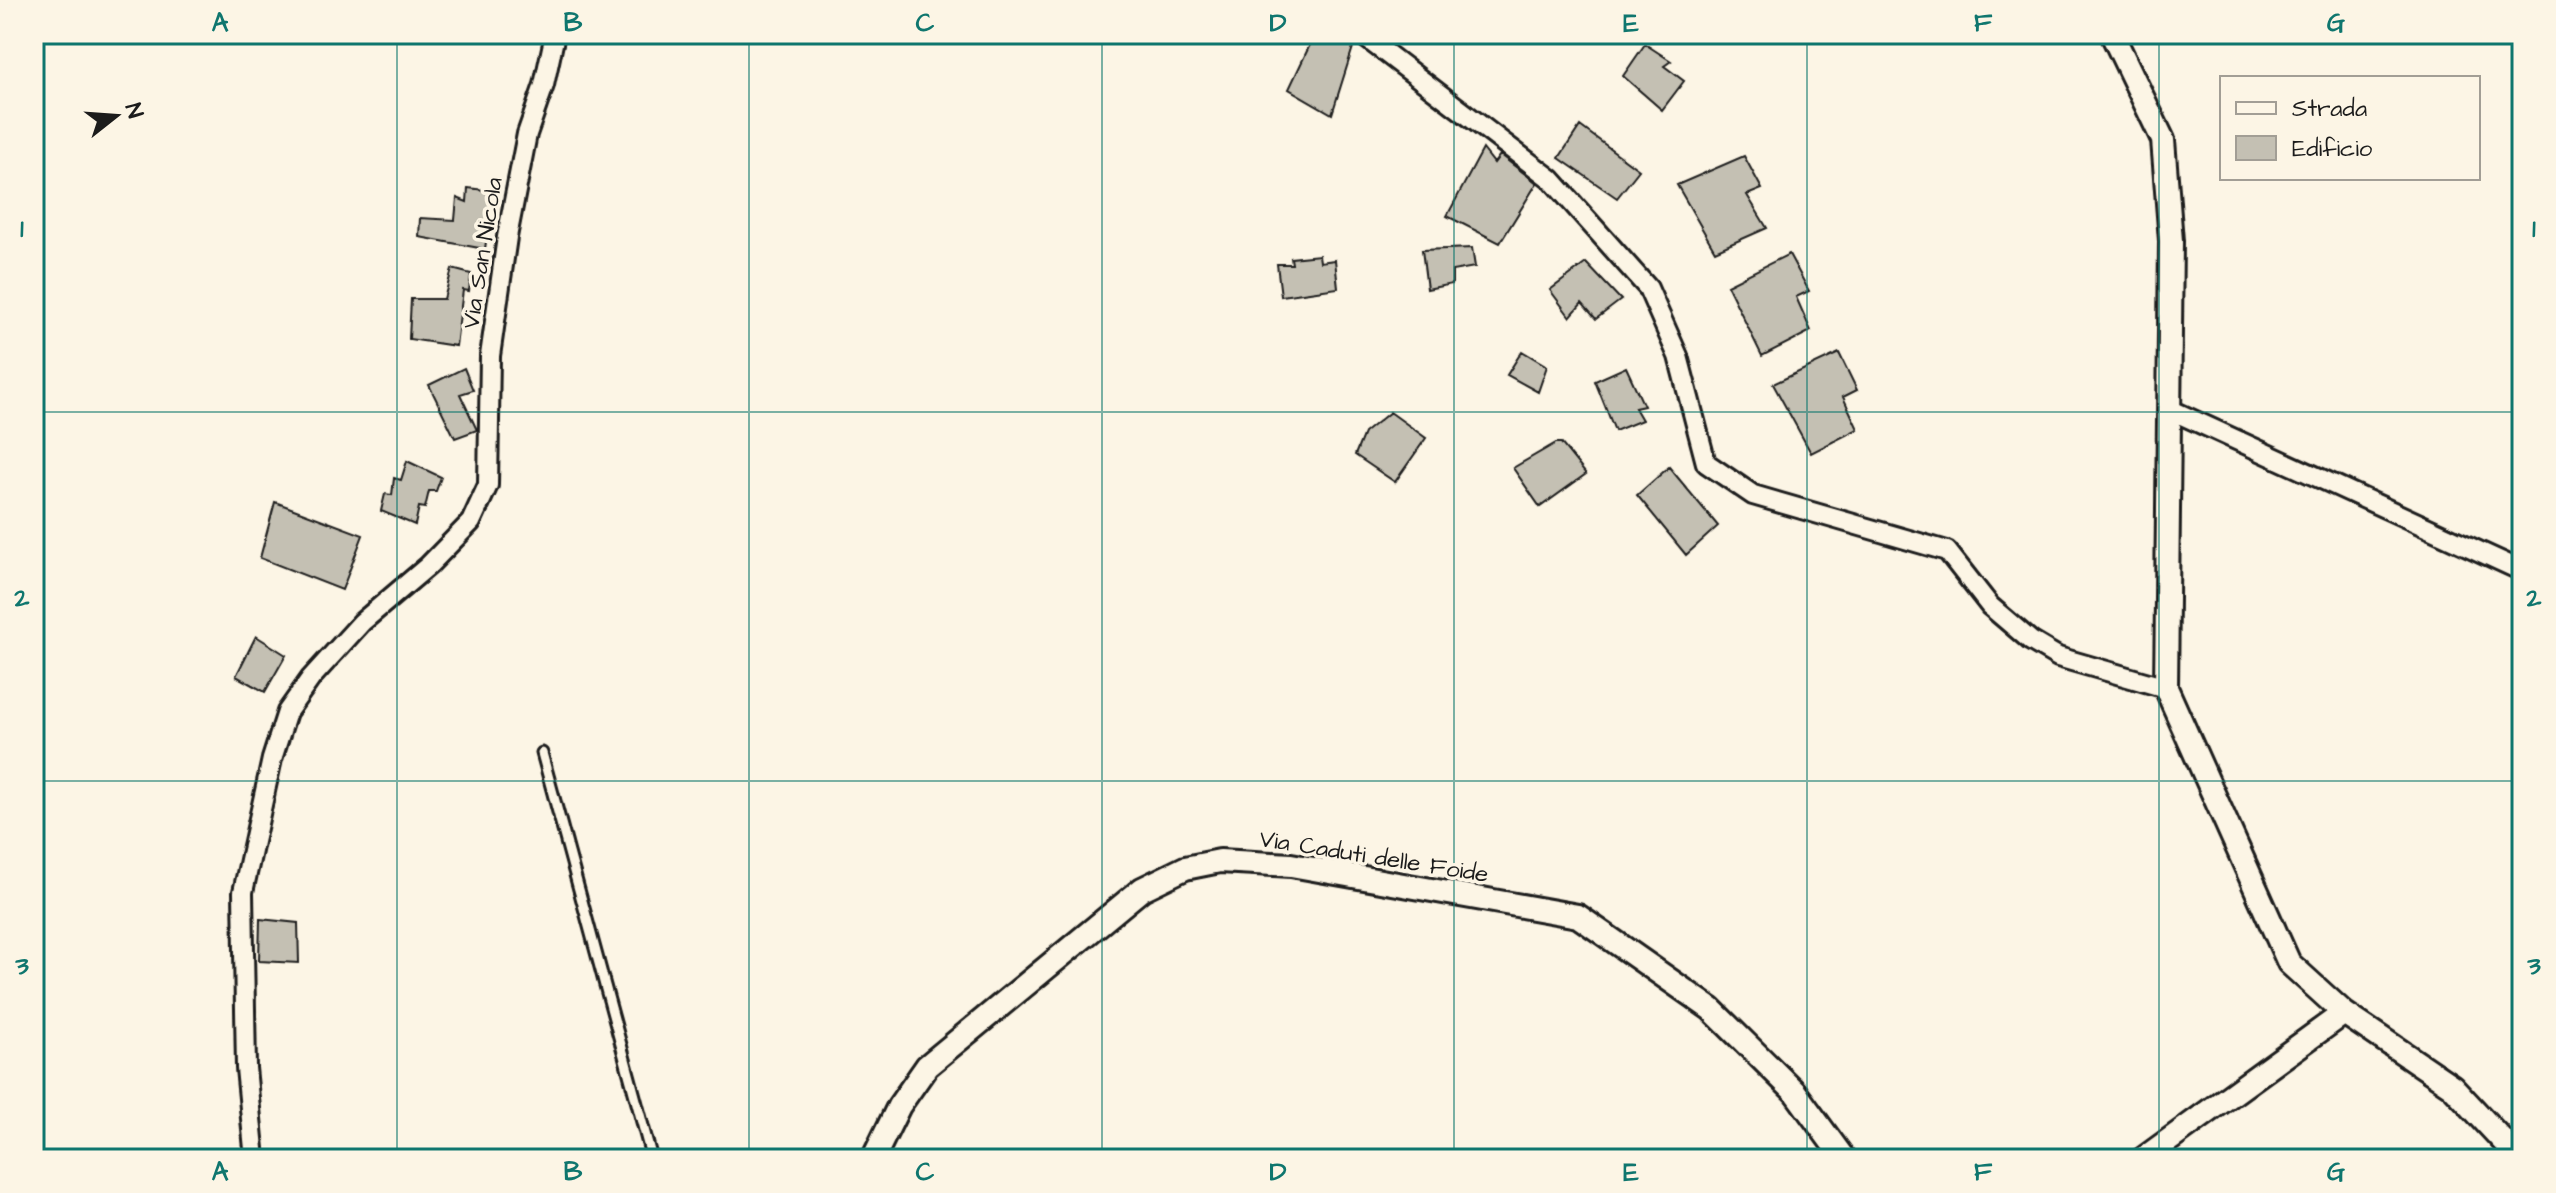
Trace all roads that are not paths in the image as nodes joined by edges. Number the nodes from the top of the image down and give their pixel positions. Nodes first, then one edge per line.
1 (555, 34) edge
2 (1361, 34) edge
3 (2112, 34) edge
4 (2169, 409) junction
5 (2522, 571) edge
6 (2166, 688) junction
7 (542, 753) dead end
8 (2344, 1013) junction
9 (2491, 1127) junction
10 (256, 1157) edge
11 (652, 1159) edge
12 (873, 1159) edge
13 (1844, 1159) edge
14 (2143, 1159) edge
15 (2499, 1159) edge
16 (2520, 1159) edge

1 - 10 street, Via San Nicola
2 - 6 street
3 - 4 street
4 - 5 street
4 - 6 street
6 - 8 street
7 - 11 lane
8 - 9 street
8 - 14 street
9 - 15 street
9 - 16 street
12 - 13 street, Via Caduti delle Foide

